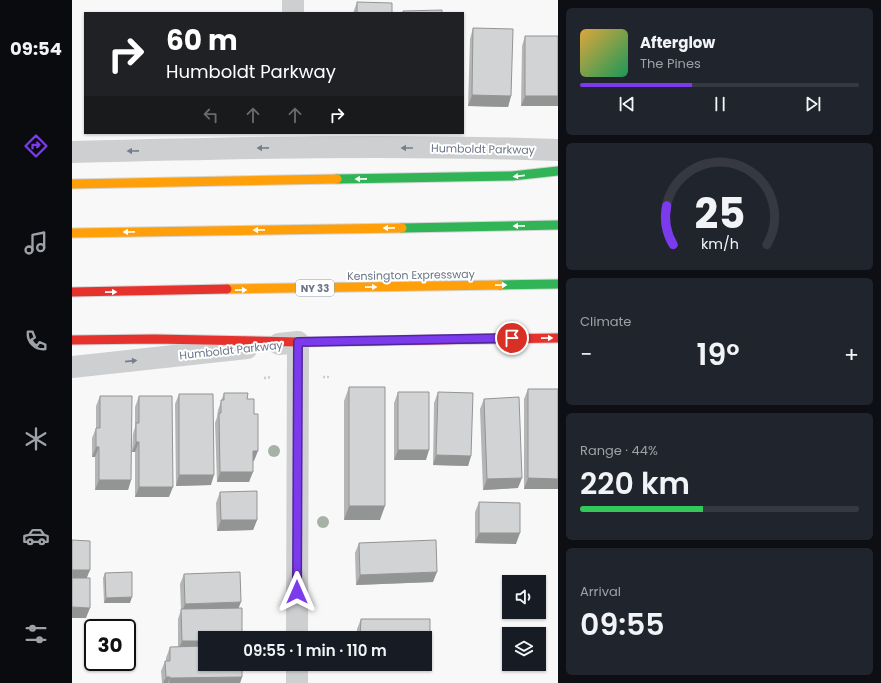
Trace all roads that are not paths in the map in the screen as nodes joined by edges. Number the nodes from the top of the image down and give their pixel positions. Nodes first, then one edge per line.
1 (293, 0) edge
2 (293, 12) edge
3 (292, 140) edge
4 (558, 150) edge
5 (72, 152) edge
6 (558, 171) edge
7 (72, 184) edge
8 (558, 225) edge
9 (72, 233) edge
10 (558, 284) edge
11 (72, 292) edge
12 (558, 338) edge
13 (72, 340) edge
14 (298, 342) junction
15 (72, 367) edge
16 (297, 631) edge
17 (297, 671) edge
18 (297, 683) edge

1 - 2 street
4 -> 3 street, Humboldt Parkway
3 -> 5 street, Humboldt Parkway
6 -> 7 main road
8 -> 9 main road
11 -> 10 main road, Kensington Expressway / NY 33
14 -> 12 main road, Humboldt Parkway
13 - 14 main road
15 -> 14 street, Humboldt Parkway
14 - 16 street
17 - 18 street

